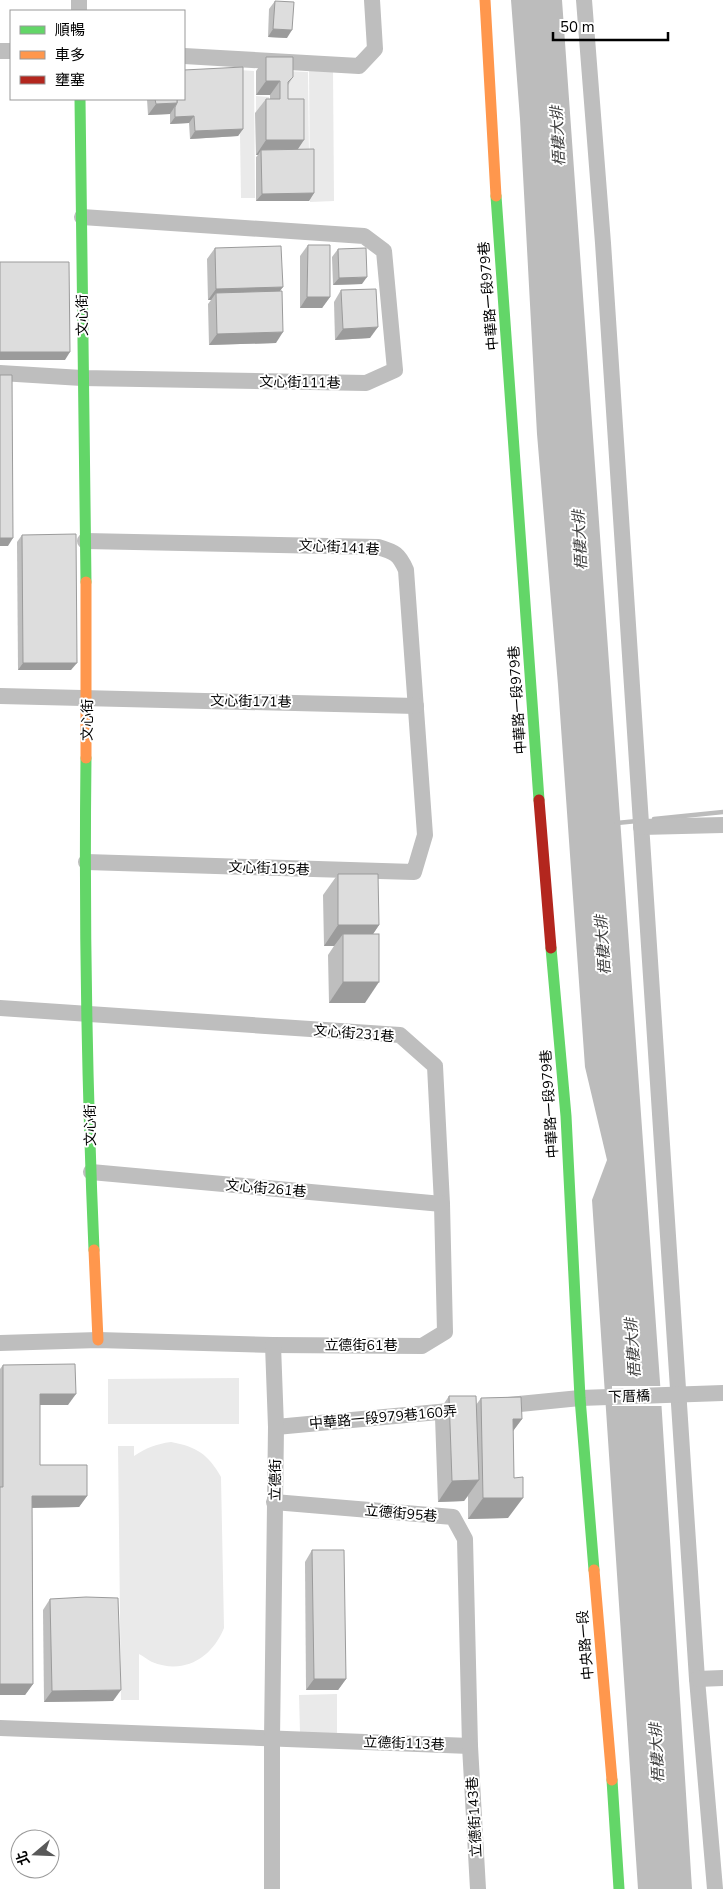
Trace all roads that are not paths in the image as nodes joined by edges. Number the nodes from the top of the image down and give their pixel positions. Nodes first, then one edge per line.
1 (372, 0) edge
2 (485, 0) edge
3 (584, 0) edge
4 (185, 56) edge
5 (80, 100) edge
6 (82, 217) junction
7 (0, 373) edge
8 (82, 378) junction
9 (85, 541) junction
10 (0, 696) edge
11 (87, 698) junction
12 (416, 706) junction
13 (723, 825) edge
14 (642, 827) junction
15 (425, 835) joint
16 (86, 862) junction
17 (0, 1008) edge
18 (88, 1013) junction
19 (91, 1172) junction
20 (442, 1204) junction
21 (445, 1332) joint
22 (98, 1340) junction
23 (0, 1343) edge
24 (273, 1345) junction
25 (723, 1393) edge
26 (679, 1394) junction
27 (580, 1398) junction
28 (276, 1428) junction
29 (274, 1502) junction
30 (723, 1678) edge
31 (697, 1679) junction
32 (0, 1728) edge
33 (272, 1738) junction
34 (470, 1746) junction
35 (272, 1889) edge
36 (478, 1889) edge
37 (618, 1889) edge
38 (715, 1889) edge

1 - 4 street
2 - 27 street, 中華路一段979巷
3 - 14 street
5 - 6 street, 文心街
6 - 8 street, 文心街
6 - 8 street, 文心街111巷
7 - 8 street
8 - 9 street, 文心街
9 - 11 street, 文心街
9 - 12 street, 文心街141巷
10 - 11 street, 文心街171巷
11 - 12 street, 文心街171巷
11 - 16 street, 文心街
12 - 15 street, 文心街141巷
13 - 14 street
14 - 26 street
15 - 16 street, 文心街195巷
16 - 18 street, 文心街
17 - 18 street, 文心街231巷
18 - 19 street, 文心街
18 - 20 street, 文心街231巷
19 - 20 street, 文心街261巷
19 - 22 street, 文心街
20 - 21 street, 文心街231巷
21 - 24 street, 立德街61巷
22 - 23 street
22 - 24 street
24 - 28 street, 立德街
25 - 26 street, 下厝橋
26 - 27 street, 下厝橋
26 - 31 street
27 - 28 street, 中華路一段979巷160弄
27 - 37 street, 中央路一段
28 - 29 street, 立德街
29 - 33 street, 立德街
29 - 34 street, 立德街95巷
30 - 31 street
31 - 38 street
32 - 33 street, 立德街113巷
33 - 34 street, 立德街113巷
33 - 35 street, 立德街
34 - 36 street, 立德街143巷

